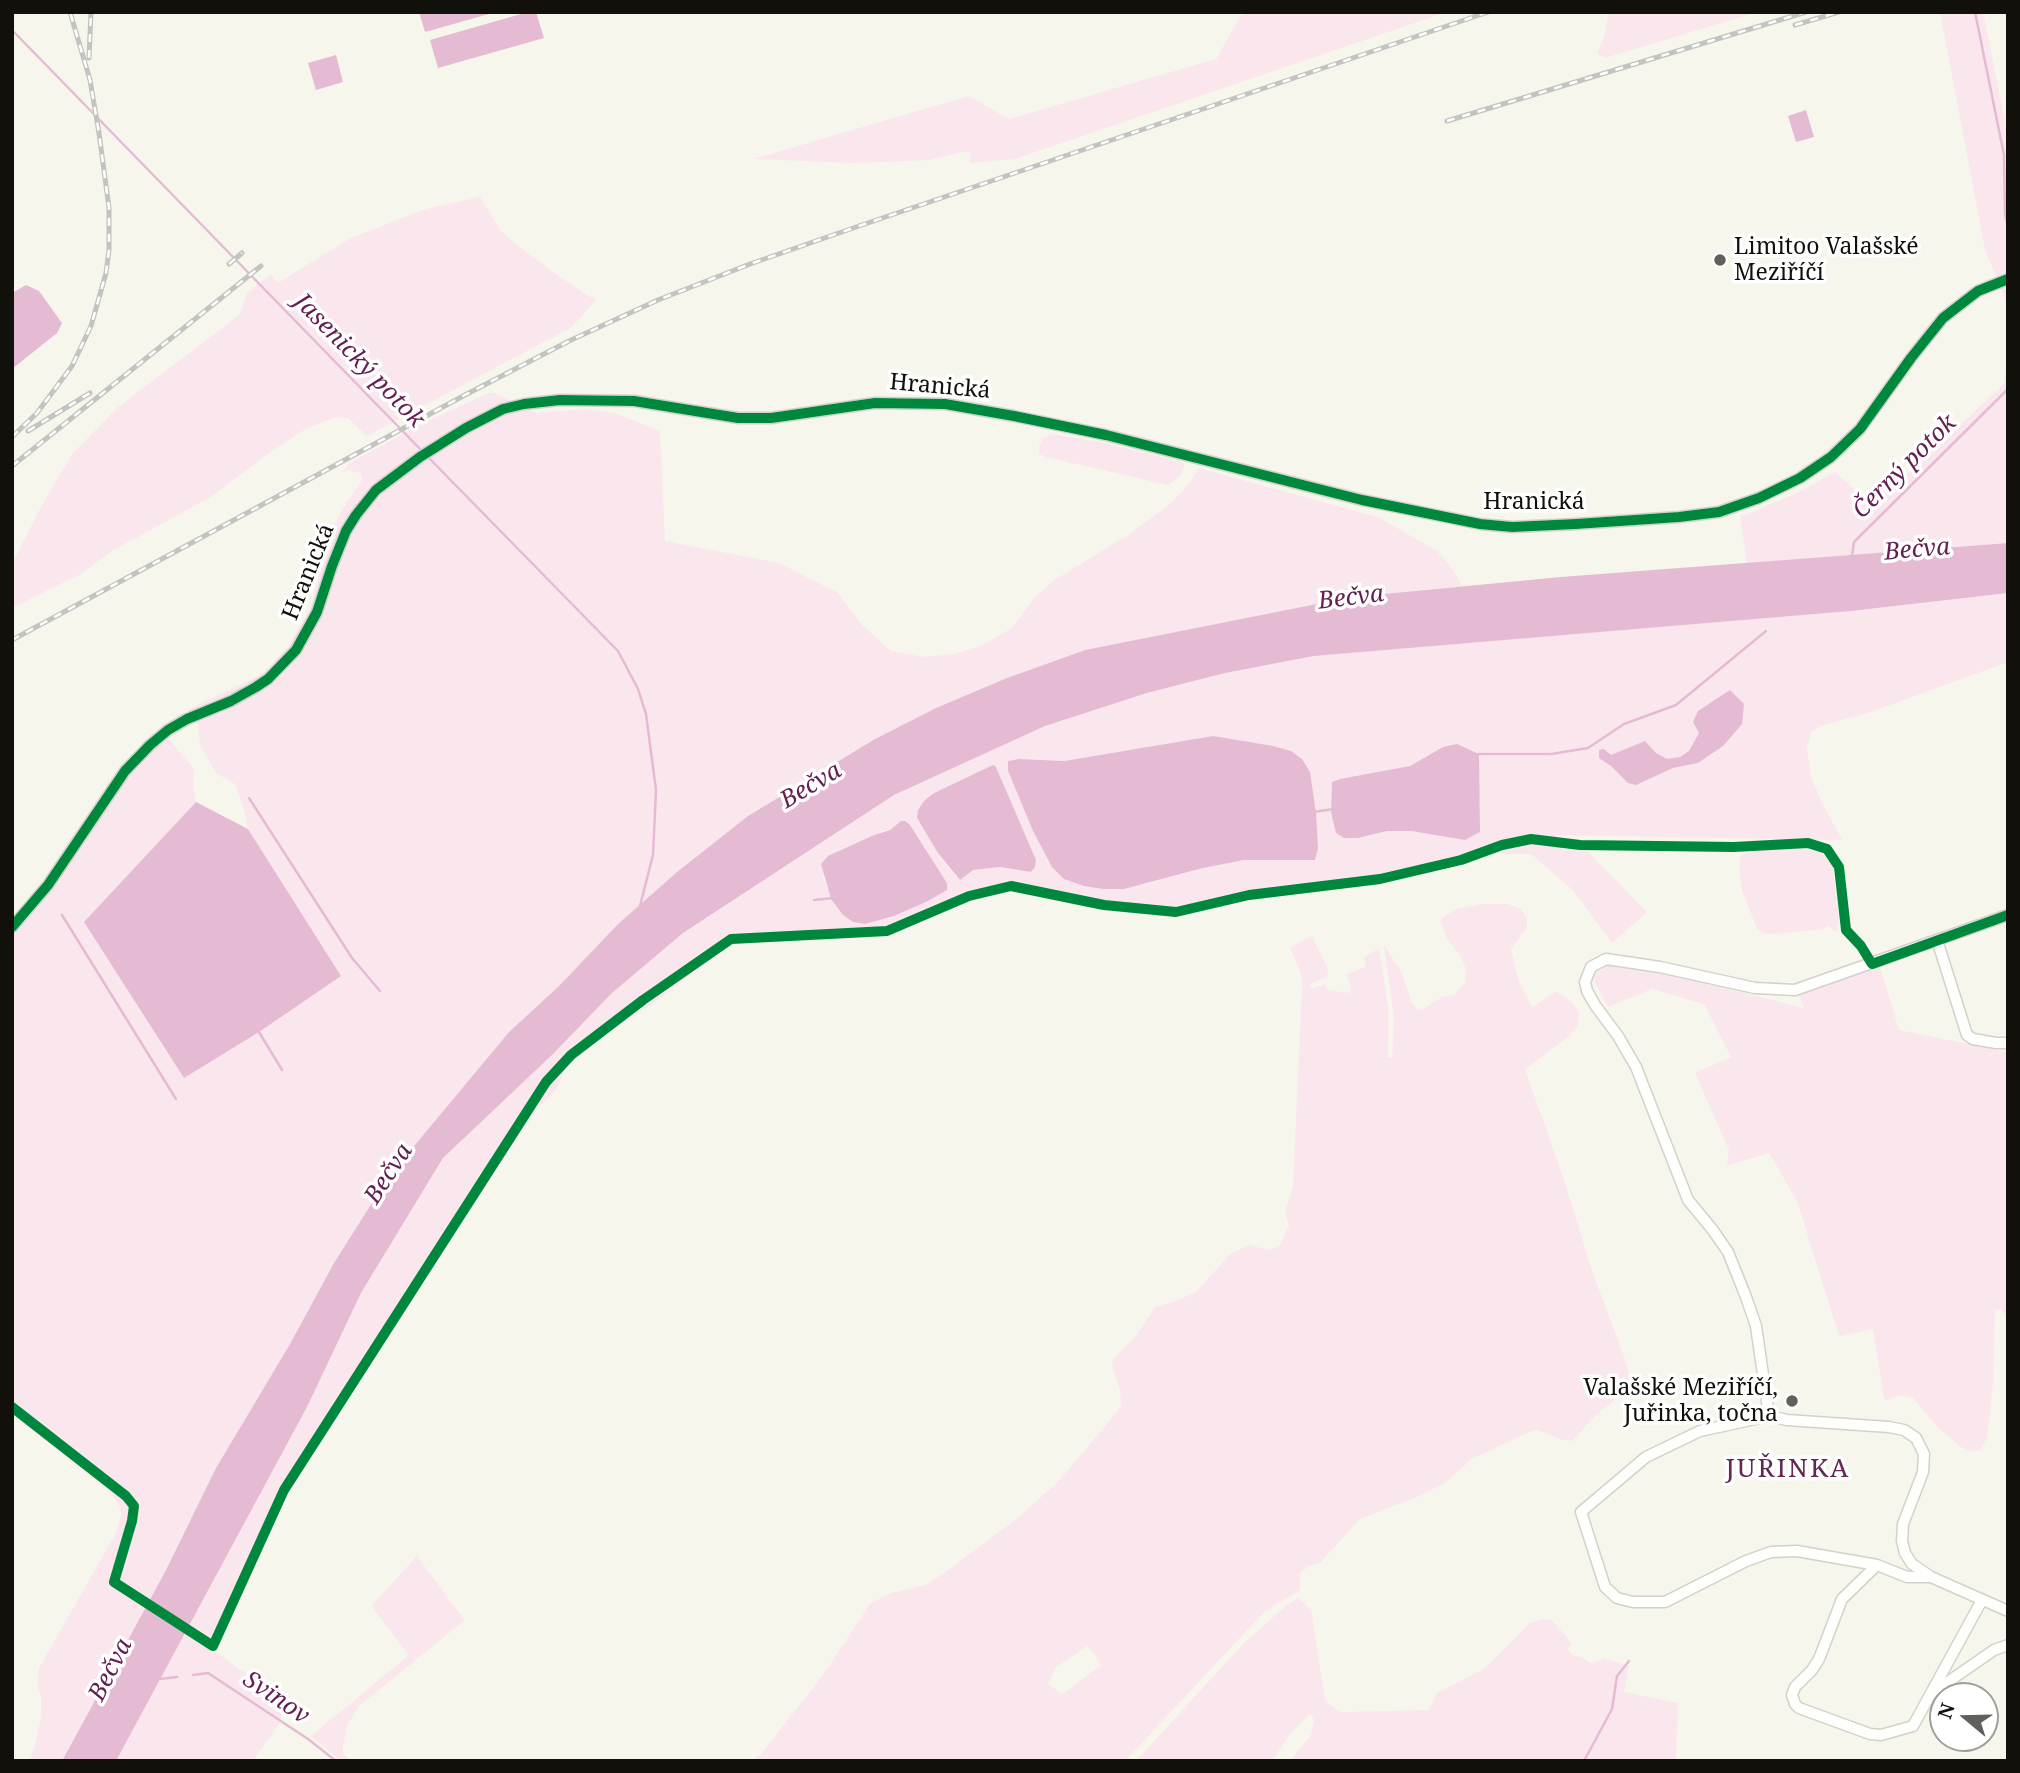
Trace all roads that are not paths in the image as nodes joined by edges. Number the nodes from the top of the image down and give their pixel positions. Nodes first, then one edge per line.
1 (2008, 279) edge
2 (2008, 915) edge
3 (12, 927) edge
4 (1937, 940) junction
5 (2008, 1043) edge
6 (1769, 1416) junction
7 (1877, 1565) junction
8 (1931, 1577) junction
9 (1982, 1600) junction
10 (2008, 1611) edge
11 (2008, 1644) edge
12 (1938, 1682) edge
13 (1948, 1682) edge
14 (1929, 1698) edge

1 - 3 street, Hranická
2 - 4 street
4 - 5 street
4 - 6 street
6 - 7 street
6 - 8 street
7 - 8 street
7 - 14 street
8 - 9 street
9 - 10 street
9 - 12 street
11 - 13 street

